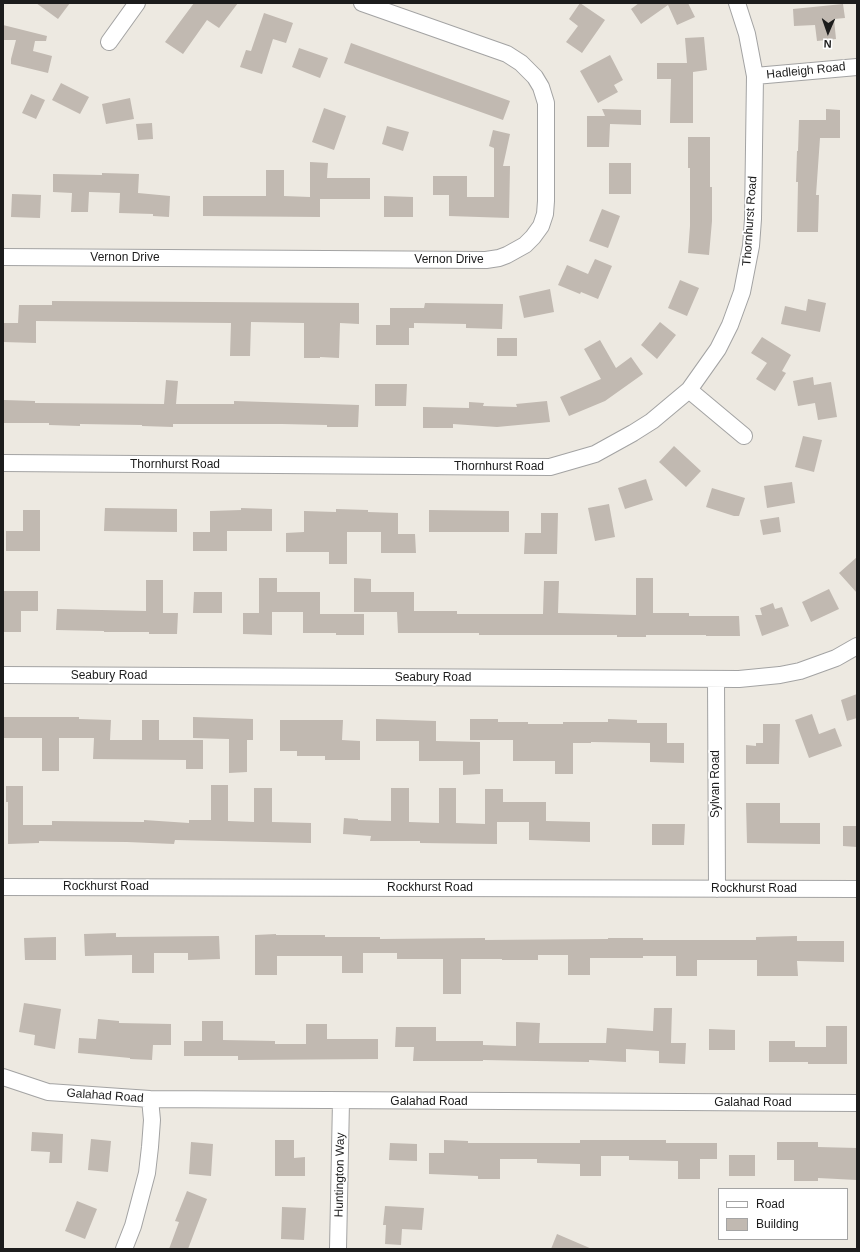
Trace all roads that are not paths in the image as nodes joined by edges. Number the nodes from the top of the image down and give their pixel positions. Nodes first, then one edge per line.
1 (137, 3) edge
2 (362, 3) edge
3 (737, 3) edge
4 (109, 42) dead end
5 (857, 67) edge
6 (755, 76) junction
7 (3, 257) edge
8 (688, 390) junction
9 (744, 436) dead end
10 (3, 463) edge
11 (857, 646) edge
12 (3, 676) edge
13 (716, 679) junction
14 (3, 887) edge
15 (717, 889) junction
16 (857, 889) edge
17 (3, 1077) edge
18 (150, 1099) junction
19 (341, 1101) junction
20 (857, 1103) edge
21 (124, 1249) edge
22 (338, 1249) edge

1 - 4 street
2 - 7 street, Vernon Drive
3 - 6 street, Thornhurst Road
5 - 6 street, Hadleigh Road
6 - 8 street, Thornhurst Road
8 - 9 street
8 - 10 street, Thornhurst Road
11 - 13 street, Seabury Road
12 - 13 street, Seabury Road
13 - 15 street, Sylvan Road
14 - 15 street, Rockhurst Road
15 - 16 street, Rockhurst Road
17 - 18 street, Galahad Road
18 - 19 street, Galahad Road
18 - 21 street
19 - 20 street, Galahad Road
19 - 22 street, Huntington Way

